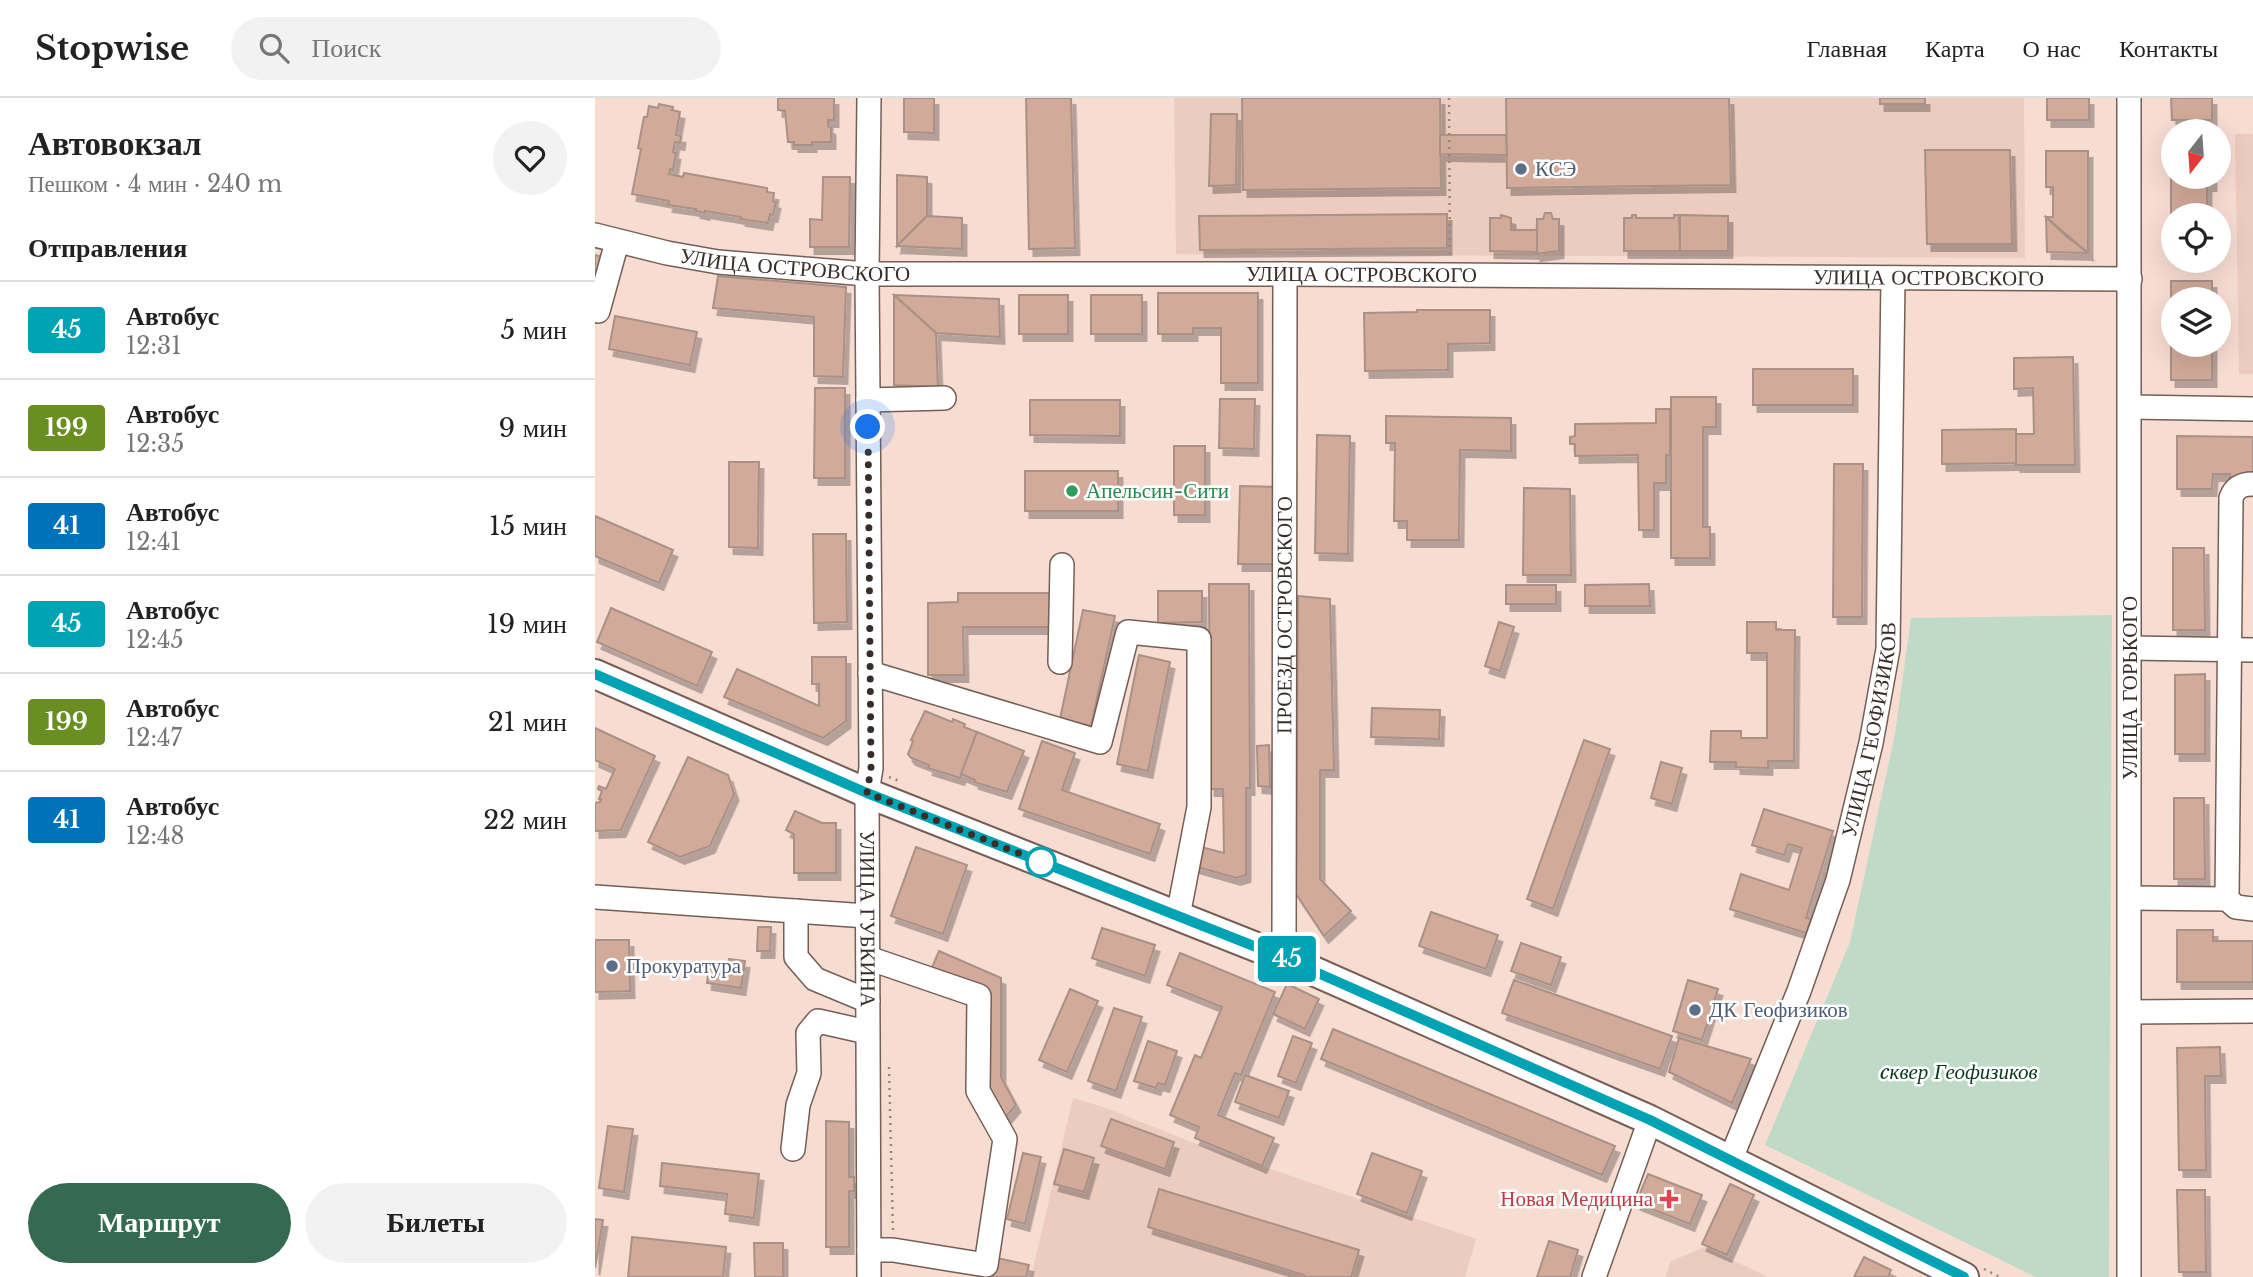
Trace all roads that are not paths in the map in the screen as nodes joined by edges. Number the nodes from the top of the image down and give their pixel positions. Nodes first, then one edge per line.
1 (869, 98) edge
2 (2129, 98) edge
3 (606, 239) edge
4 (867, 274) junction
5 (1285, 274) junction
6 (1893, 278) junction
7 (2130, 279) junction
8 (595, 310) edge
9 (944, 398) dead end
10 (868, 400) junction
11 (2130, 407) junction
12 (2253, 409) edge
13 (2253, 484) edge
14 (1062, 565) dead end
15 (2130, 648) junction
16 (2229, 650) junction
17 (2253, 650) edge
18 (1060, 662) dead end
19 (870, 673) junction
20 (595, 674) edge
21 (881, 790) junction
22 (595, 898) edge
23 (2130, 898) junction
24 (2227, 899) junction
25 (2253, 909) edge
26 (796, 911) junction
27 (867, 916) junction
28 (1178, 916) junction
29 (868, 958) junction
30 (1284, 958) junction
31 (868, 1001) junction
32 (2253, 1011) edge
33 (2130, 1012) junction
34 (867, 1032) junction
35 (1650, 1120) junction
36 (793, 1149) dead end
37 (1730, 1161) junction
38 (869, 1250) junction
39 (869, 1277) edge
40 (1594, 1277) edge
41 (1964, 1277) edge
42 (2129, 1277) edge

1 - 4 street, УЛИЦА ГУБКИНА
2 - 7 street, УЛИЦА ГОРЬКОГО
3 - 4 street, УЛИЦА ОСТРОВСКОГО
3 - 8 street
4 - 5 street, УЛИЦА ОСТРОВСКОГО
4 - 10 street, УЛИЦА ГУБКИНА
5 - 6 street, УЛИЦА ОСТРОВСКОГО
5 - 30 street, ПРОЕЗД ОСТРОВСКОГО
6 - 7 street, УЛИЦА ОСТРОВСКОГО
6 - 37 street, УЛИЦА ГЕОФИЗИКОВ
7 - 11 street, УЛИЦА ГОРЬКОГО
9 - 10 street
10 - 19 street, УЛИЦА ГУБКИНА
11 - 12 street
11 - 15 street, УЛИЦА ГОРЬКОГО
13 - 16 street
14 - 18 street
15 - 16 street
15 - 23 street, УЛИЦА ГОРЬКОГО
16 - 17 street
16 - 24 street
19 - 21 street, УЛИЦА ГУБКИНА
19 - 28 street
20 - 21 main road
21 - 27 street, УЛИЦА ГУБКИНА
21 - 28 main road
22 - 26 street
23 - 24 street
23 - 33 street, УЛИЦА ГОРЬКОГО
24 - 25 street
26 - 27 street
26 - 31 street
27 - 29 street, УЛИЦА ГУБКИНА
28 - 30 main road
29 - 31 street, УЛИЦА ГУБКИНА
29 - 38 street
30 - 35 main road
31 - 34 street, УЛИЦА ГУБКИНА
32 - 33 street
33 - 42 street, УЛИЦА ГОРЬКОГО
34 - 36 street
34 - 38 street, УЛИЦА ГУБКИНА
35 - 37 main road
35 - 40 street
37 - 41 main road
38 - 39 street, УЛИЦА ГУБКИНА

